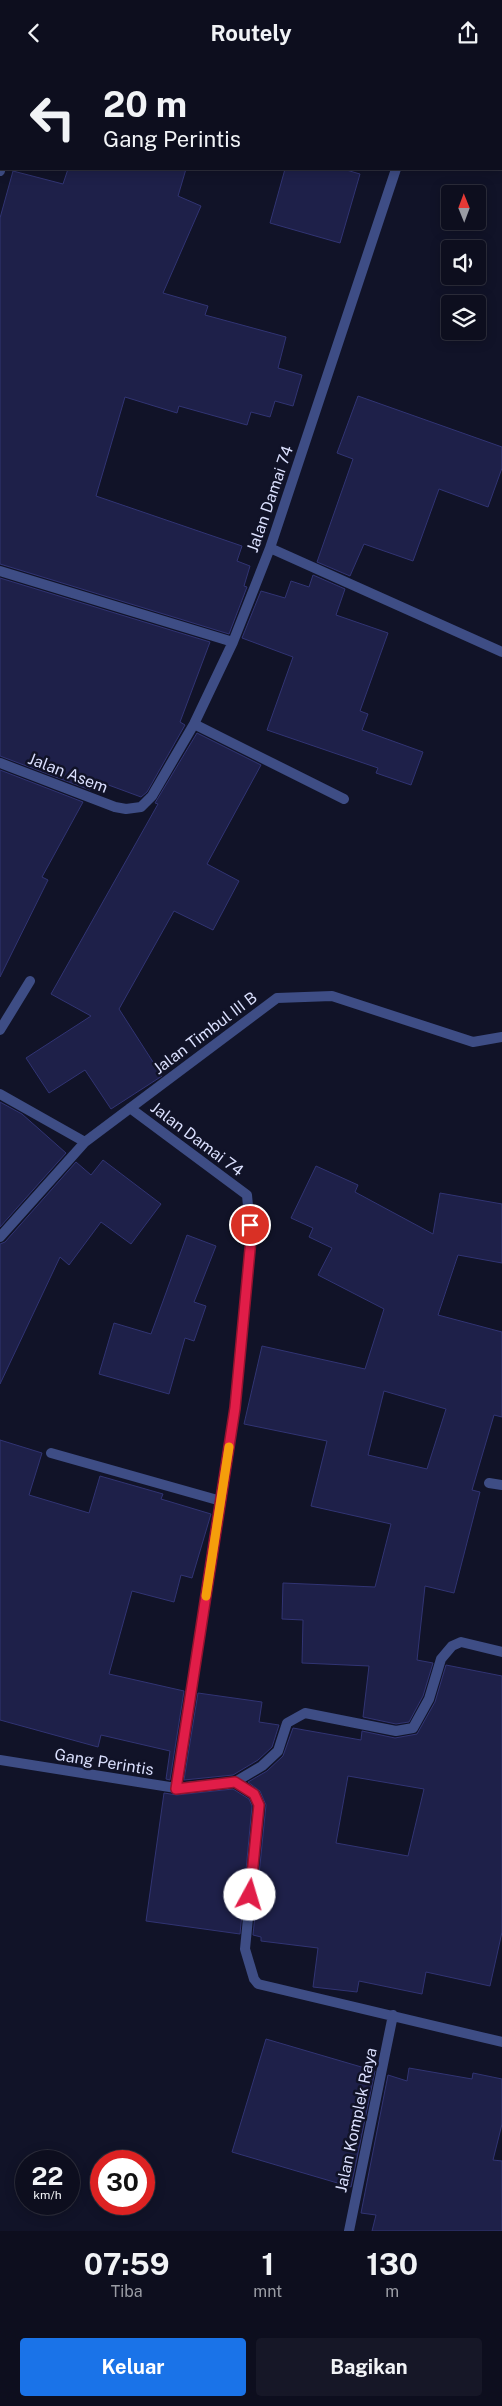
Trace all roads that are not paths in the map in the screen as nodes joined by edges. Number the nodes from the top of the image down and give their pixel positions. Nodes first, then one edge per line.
1 (396, 170) edge
2 (270, 548) junction
3 (0, 571) edge
4 (233, 642) junction
5 (502, 652) edge
6 (194, 724) junction
7 (0, 763) edge
8 (344, 799) dead end
9 (126, 809) joint
10 (30, 981) dead end
11 (0, 1030) edge
12 (502, 1037) edge
13 (0, 1094) edge
14 (130, 1108) junction
15 (85, 1142) junction
16 (0, 1237) edge
17 (51, 1453) dead end
18 (489, 1483) dead end
19 (502, 1485) edge
20 (221, 1501) junction
21 (502, 1652) edge
22 (0, 1760) edge
23 (235, 1782) junction
24 (176, 1789) junction
25 (393, 2015) junction
26 (502, 2042) edge
27 (348, 2231) edge

1 - 2 street, Jalan Damai 74
2 - 4 street, Jalan Damai 74
2 - 5 street
3 - 4 street
4 - 6 street, Jalan Damai 74
6 - 8 street
6 - 9 street, Jalan Damai 74
7 - 9 street, Jalan Asem
10 - 11 street
12 - 14 street, Jalan Timbul III B
13 - 15 street
14 - 15 street, Jalan Timbul III B
14 - 20 street, Jalan Damai 74
15 - 16 street
17 - 20 street
18 - 19 street
20 - 24 street, Jalan Damai 74
21 - 23 street, Gang Perintis
22 - 24 street, Gang Perintis
23 - 24 street, Gang Perintis
23 - 25 street
25 - 26 street
25 - 27 street, Jalan Komplek Raya

